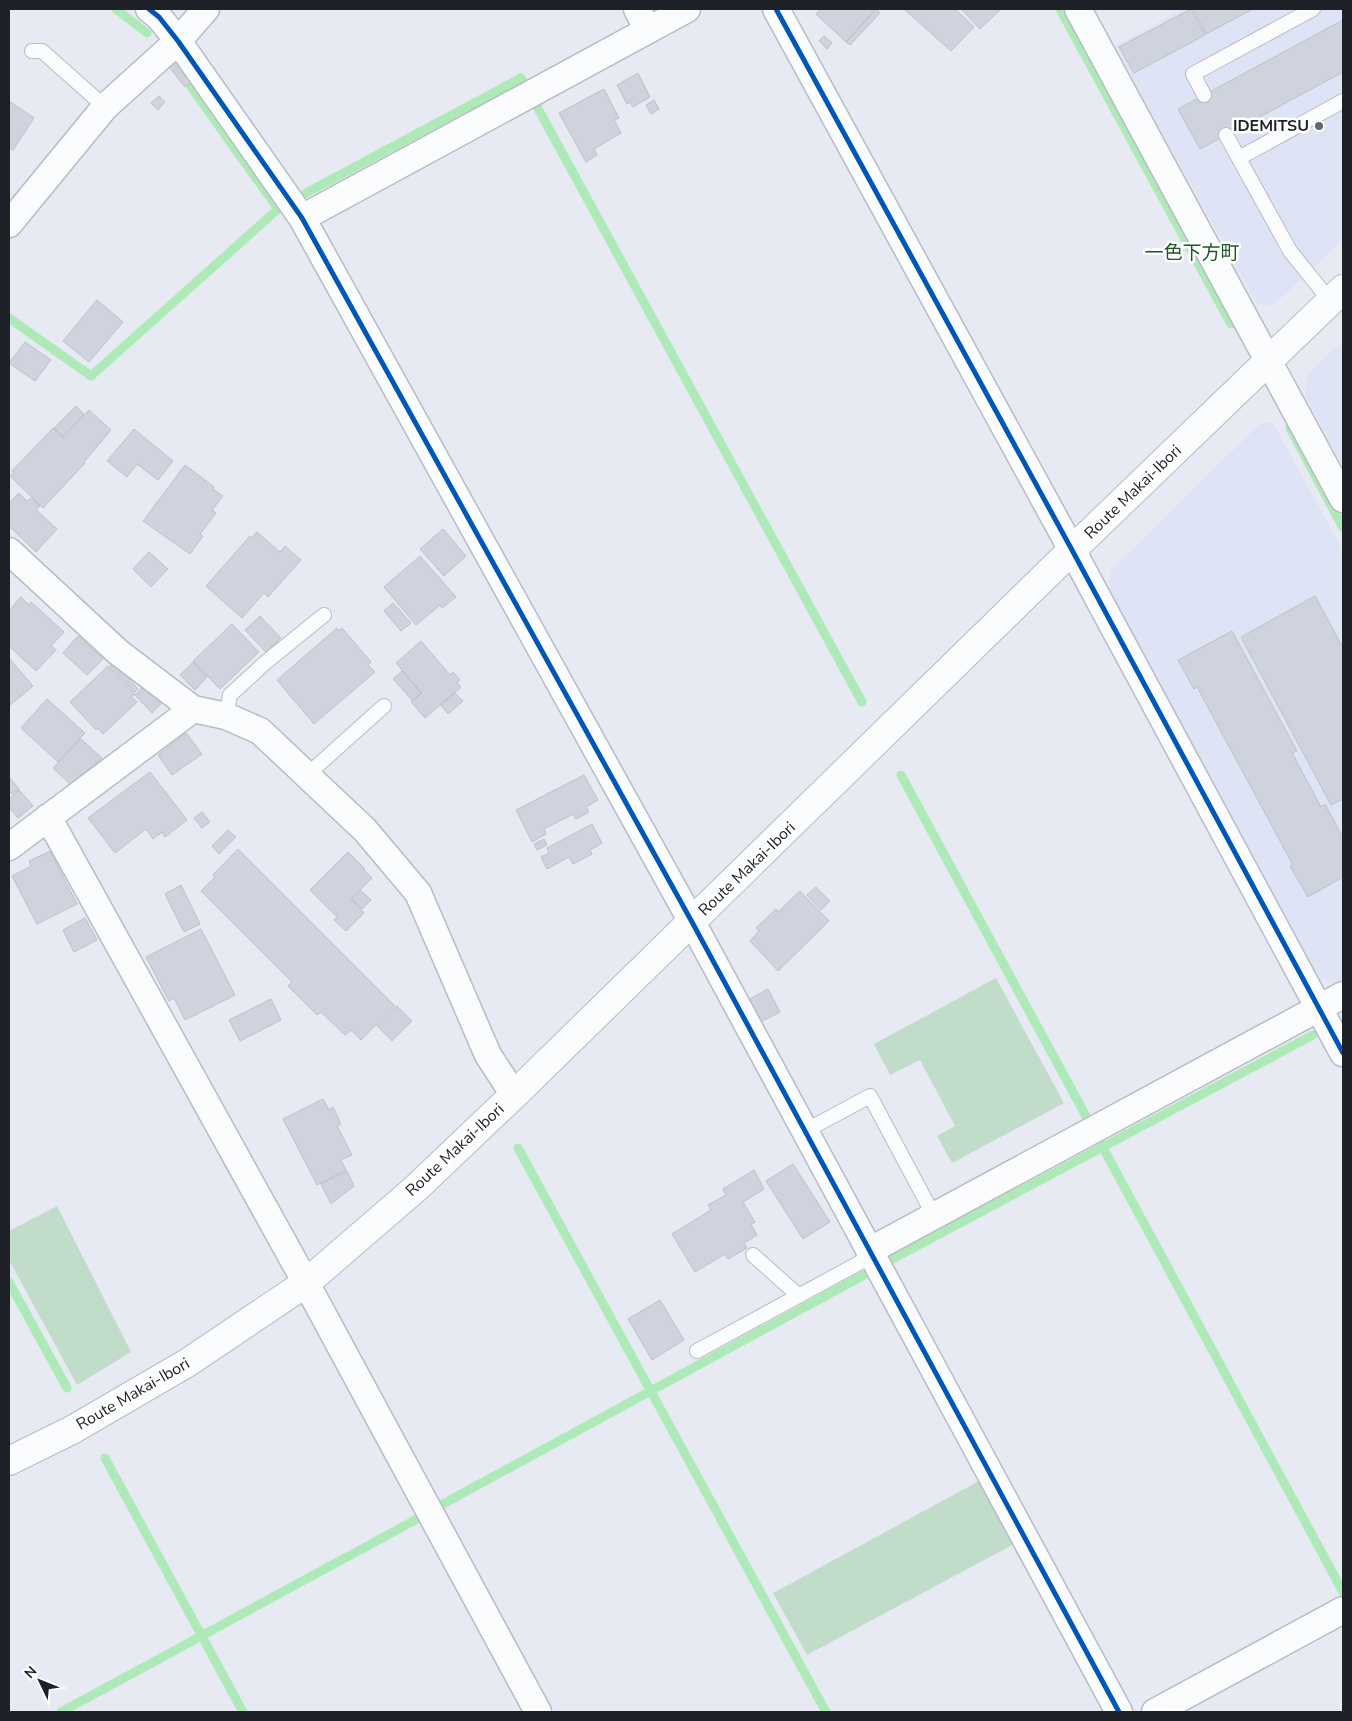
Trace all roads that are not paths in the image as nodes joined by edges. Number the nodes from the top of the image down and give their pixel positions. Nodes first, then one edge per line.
1 (149, 9) edge
2 (206, 9) edge
3 (686, 9) edge
4 (776, 9) edge
5 (1078, 9) edge
6 (1313, 9) edge
7 (642, 19) edge
8 (178, 41) junction
9 (32, 51) dead end
10 (1204, 94) dead end
11 (1343, 101) edge
12 (106, 107) junction
13 (1226, 135) dead end
14 (1239, 158) junction
15 (302, 218) junction
16 (9, 224) edge
17 (1337, 296) edge
18 (1268, 362) junction
19 (1343, 499) edge
20 (1072, 550) junction
21 (9, 551) edge
22 (324, 615) dead end
23 (384, 706) dead end
24 (194, 709) junction
25 (226, 716) junction
26 (307, 775) junction
27 (48, 817) junction
28 (9, 847) edge
29 (692, 922) junction
30 (1343, 995) edge
31 (1319, 1008) junction
32 (1343, 1053) edge
33 (514, 1095) junction
34 (805, 1131) junction
35 (934, 1216) junction
36 (871, 1253) junction
37 (753, 1255) dead end
38 (306, 1283) junction
39 (799, 1296) junction
40 (697, 1351) dead end
41 (9, 1461) edge
42 (1343, 1610) edge
43 (538, 1712) edge
44 (1119, 1712) edge
45 (1155, 1712) edge

1 - 8 street
2 - 8 street
3 - 7 street
4 - 20 street
5 - 18 street
6 - 10 lane
7 - 15 street
8 - 12 street
8 - 15 street
9 - 12 lane
11 - 14 lane
12 - 16 street
13 - 14 lane
14 - 17 lane
15 - 29 street
17 - 18 main road, Route Makai-Ibori
18 - 19 street
18 - 20 main road, Route Makai-Ibori
20 - 29 main road, Route Makai-Ibori
20 - 31 street
21 - 24 street
22 - 25 lane
23 - 26 lane
24 - 25 street
24 - 27 street
25 - 26 street
26 - 33 street
27 - 28 street
27 - 38 street
29 - 33 main road, Route Makai-Ibori
29 - 34 street
30 - 31 street
31 - 32 street
31 - 35 street
33 - 38 main road, Route Makai-Ibori
34 - 35 lane
34 - 36 street
35 - 36 street
36 - 39 lane
36 - 44 street
37 - 39 lane
38 - 41 main road, Route Makai-Ibori
38 - 43 street
39 - 40 lane
42 - 45 street

